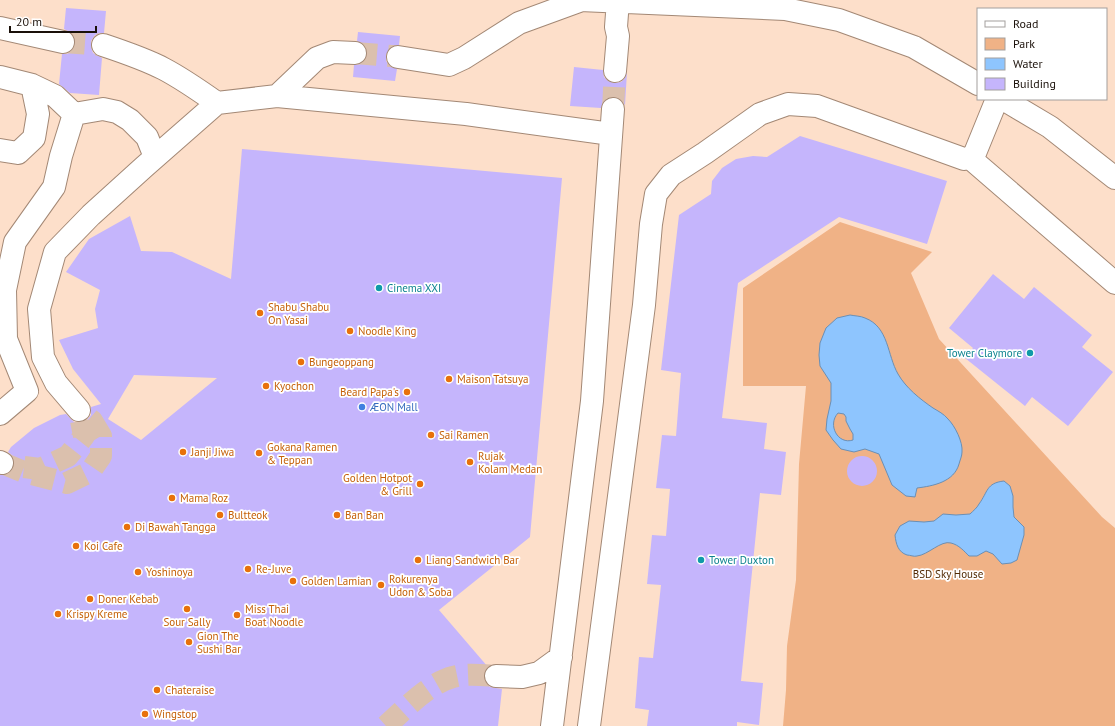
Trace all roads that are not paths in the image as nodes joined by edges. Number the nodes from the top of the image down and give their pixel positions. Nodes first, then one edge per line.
1 (581, 0) edge
2 (617, 1) edge
3 (777, 5) edge
4 (0, 28) edge
5 (63, 42) tunnel mouth
6 (103, 45) tunnel mouth
7 (355, 53) tunnel mouth
8 (398, 57) tunnel mouth
9 (615, 71) tunnel mouth
10 (0, 78) edge
11 (977, 83) edge
12 (32, 85) junction
13 (277, 96) junction
14 (998, 100) edge
15 (1005, 100) edge
16 (217, 103) junction
17 (612, 109) tunnel mouth
18 (74, 114) junction
19 (611, 134) junction
20 (0, 150) edge
21 (155, 157) junction
22 (970, 158) junction
23 (1115, 178) edge
24 (1115, 283) edge
25 (56, 383) junction
26 (27, 391) junction
27 (79, 410) dead end
28 (0, 414) edge
29 (561, 657) junction
30 (496, 676) tunnel mouth
31 (552, 726) edge
32 (589, 726) edge

1 - 2 street
1 - 8 street
2 - 3 street
2 - 9 street
3 - 11 street
4 - 5 street
6 - 16 street
7 - 13 street
10 - 12 street
12 - 18 street
12 - 20 street
13 - 16 street
13 - 19 street
14 - 22 street
15 - 23 street
16 - 21 street
17 - 19 street
18 - 21 street
18 - 26 street
19 - 29 street
21 - 25 street
22 - 24 street
22 - 32 street
25 - 26 street
25 - 27 street
26 - 28 street
29 - 30 street
29 - 31 street

